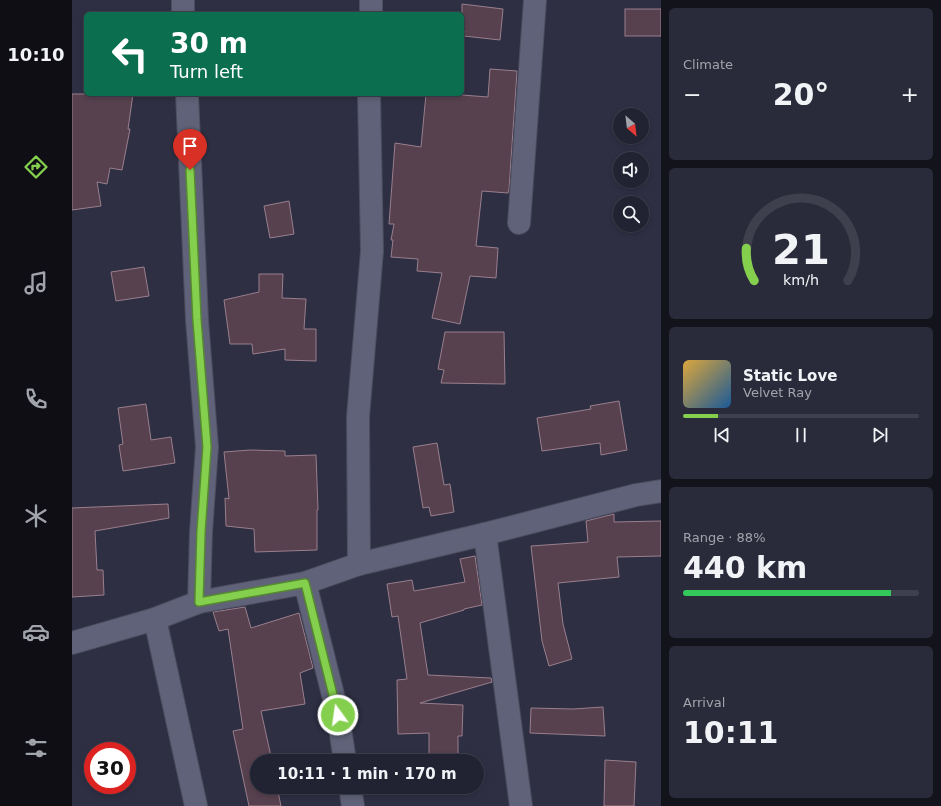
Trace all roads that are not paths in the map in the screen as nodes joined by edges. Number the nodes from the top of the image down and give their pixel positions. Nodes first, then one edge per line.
1 (183, 0) edge
2 (371, 0) edge
3 (535, 0) edge
4 (183, 12) edge
5 (371, 12) edge
6 (187, 96) edge
7 (369, 96) edge
8 (519, 223) dead end
9 (661, 491) edge
10 (486, 534) junction
11 (359, 564) junction
12 (305, 583) junction
13 (199, 602) junction
14 (155, 619) junction
15 (72, 643) edge
16 (344, 754) edge
17 (351, 794) edge
18 (196, 806) edge
19 (353, 806) edge
20 (521, 806) edge

1 - 4 street
2 - 5 street
3 - 8 street
6 - 13 street
7 - 11 street
9 - 10 street
10 - 11 street
10 - 20 street
11 - 12 street
12 - 13 street
12 - 16 street
13 - 14 street
14 - 15 street
14 - 18 street
17 - 19 street

